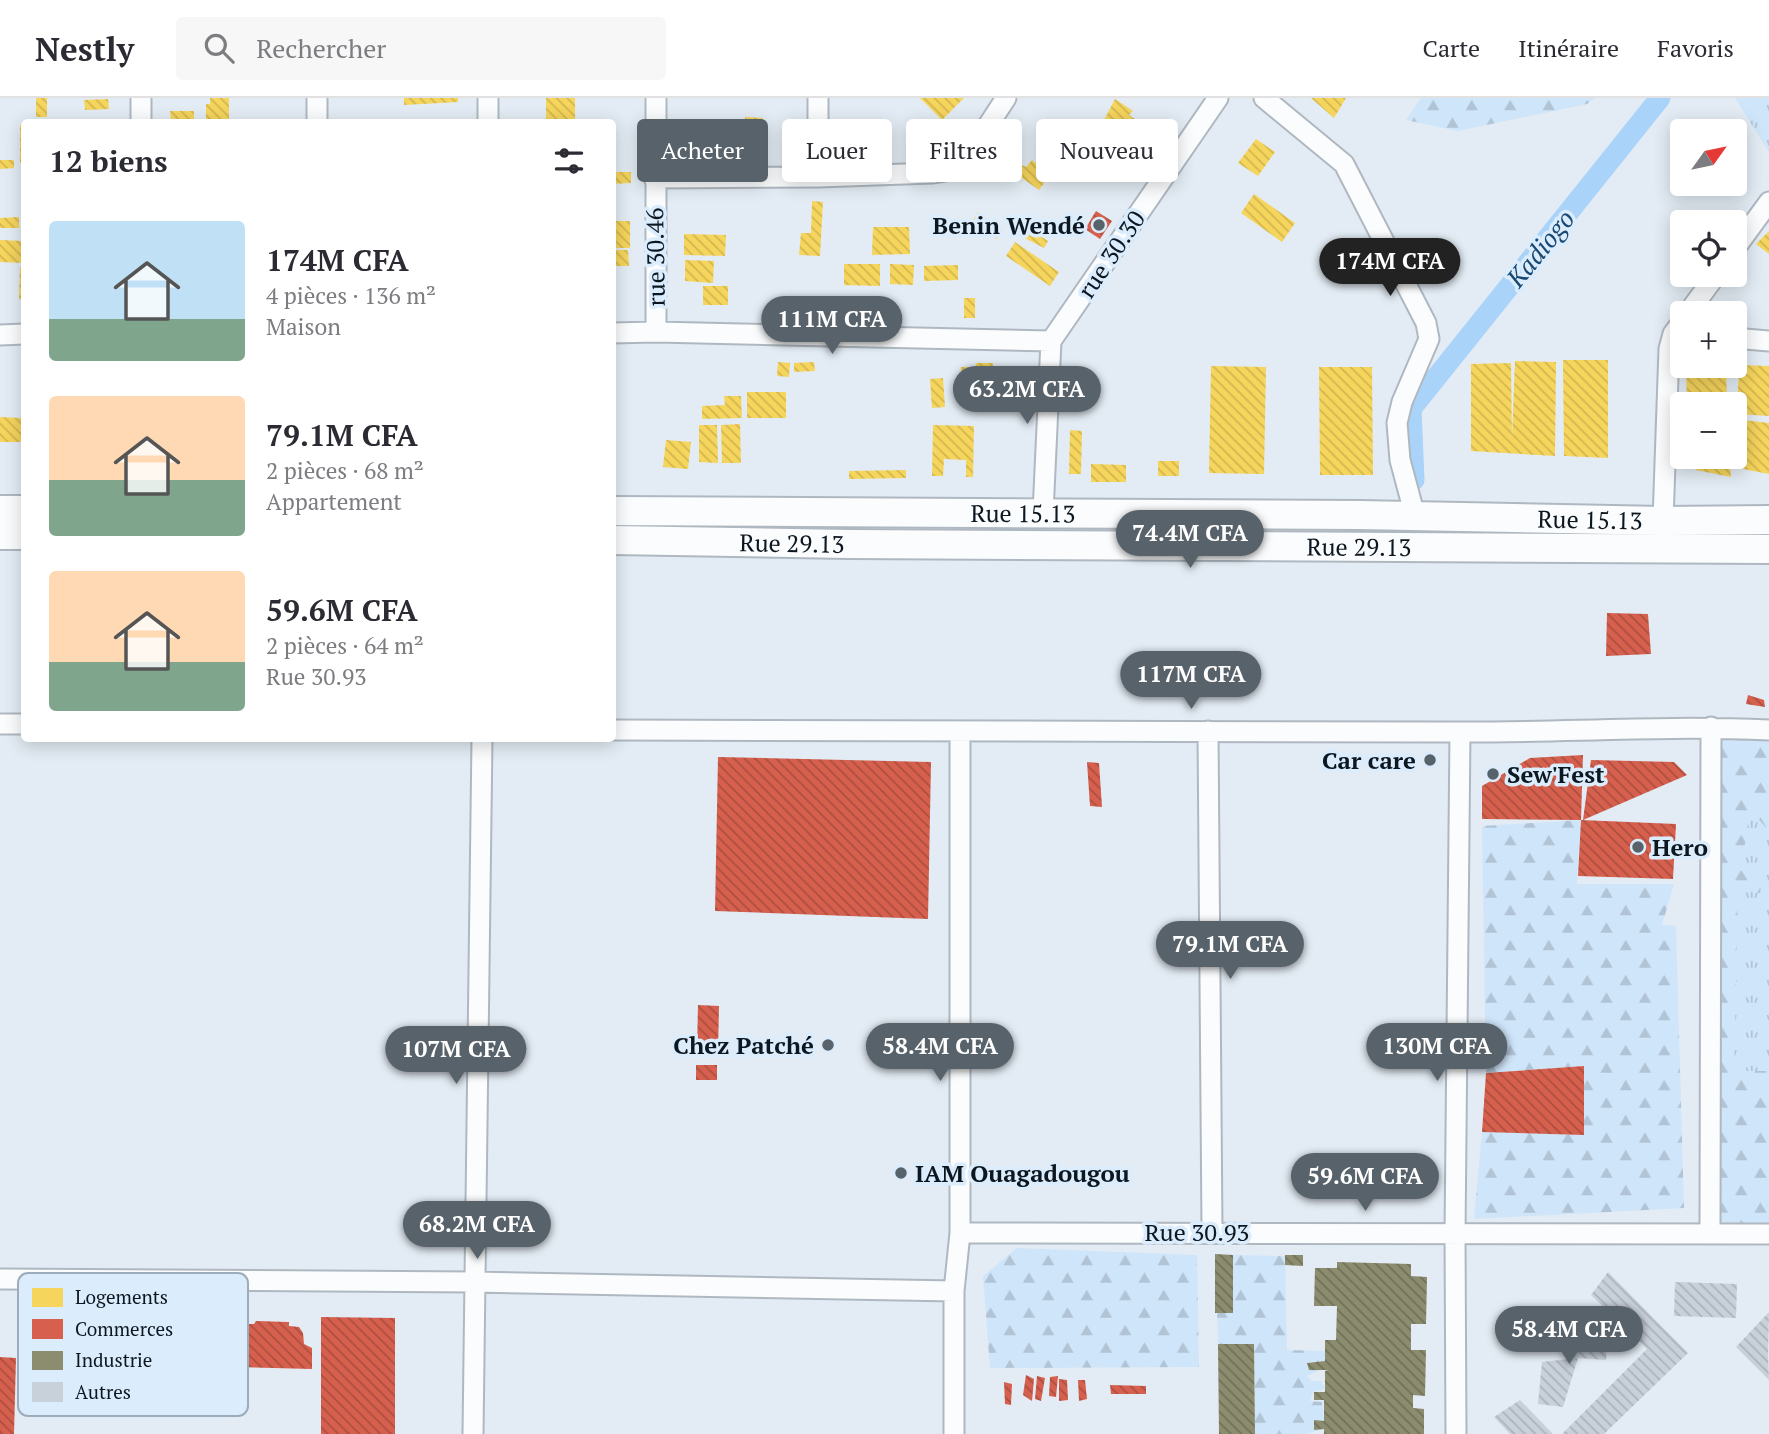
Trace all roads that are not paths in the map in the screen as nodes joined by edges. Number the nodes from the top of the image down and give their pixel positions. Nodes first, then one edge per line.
1 (141, 98) edge
2 (317, 98) edge
3 (488, 98) edge
4 (656, 98) edge
5 (818, 98) edge
6 (1006, 98) edge
7 (1218, 98) edge
8 (1264, 98) edge
9 (141, 119) edge
10 (317, 119) edge
11 (488, 119) edge
12 (655, 119) edge
13 (818, 119) edge
14 (892, 174) edge
15 (654, 182) edge
16 (1769, 202) edge
17 (1747, 232) edge
18 (656, 332) junction
19 (616, 333) edge
20 (21, 334) edge
21 (0, 335) edge
22 (1747, 339) edge
23 (1051, 341) junction
24 (1769, 341) edge
25 (1670, 347) edge
26 (0, 510) edge
27 (21, 510) edge
28 (616, 511) edge
29 (1042, 513) junction
30 (1415, 516) junction
31 (1769, 520) edge
32 (1663, 521) junction
33 (0, 535) edge
34 (21, 535) edge
35 (616, 540) edge
36 (1769, 549) edge
37 (0, 724) edge
38 (21, 724) edge
39 (1711, 727) junction
40 (616, 730) edge
41 (1769, 730) edge
42 (1208, 731) junction
43 (1460, 732) junction
44 (960, 733) junction
45 (482, 742) edge
46 (1212, 1231) junction
47 (960, 1233) junction
48 (1710, 1233) junction
49 (1455, 1234) junction
50 (1769, 1234) edge
51 (0, 1279) edge
52 (18, 1279) edge
53 (248, 1281) edge
54 (474, 1282) junction
55 (954, 1291) junction
56 (473, 1434) edge
57 (954, 1434) edge
58 (1456, 1434) edge

1 - 9 street
2 - 10 street
3 - 11 street
4 - 12 street, rue 30.46
5 - 13 street
6 - 14 street
7 - 23 street, rue 30.30
8 - 30 street
15 - 18 street, rue 30.46
16 - 17 street
18 - 19 street
18 - 23 street
20 - 21 street
22 - 24 street
23 - 29 street
25 - 32 street
26 - 27 main road
28 - 29 main road, Rue 15.13
29 - 30 main road, Rue 15.13
30 - 32 main road, Rue 15.13
31 - 32 main road, Rue 15.13
33 - 34 main road
35 - 36 main road, Rue 29.13
37 - 38 street
39 - 41 street
39 - 43 street
39 - 48 street
40 - 44 street
42 - 43 street
42 - 44 street
42 - 46 street
43 - 49 street
44 - 47 street
45 - 54 street
46 - 47 street, Rue 30.93
46 - 49 street, Rue 30.93
47 - 55 street
48 - 49 street, Rue 30.93
48 - 50 street, Rue 30.93
49 - 58 street
51 - 52 street
53 - 54 street
54 - 55 street
54 - 56 street
55 - 57 street

